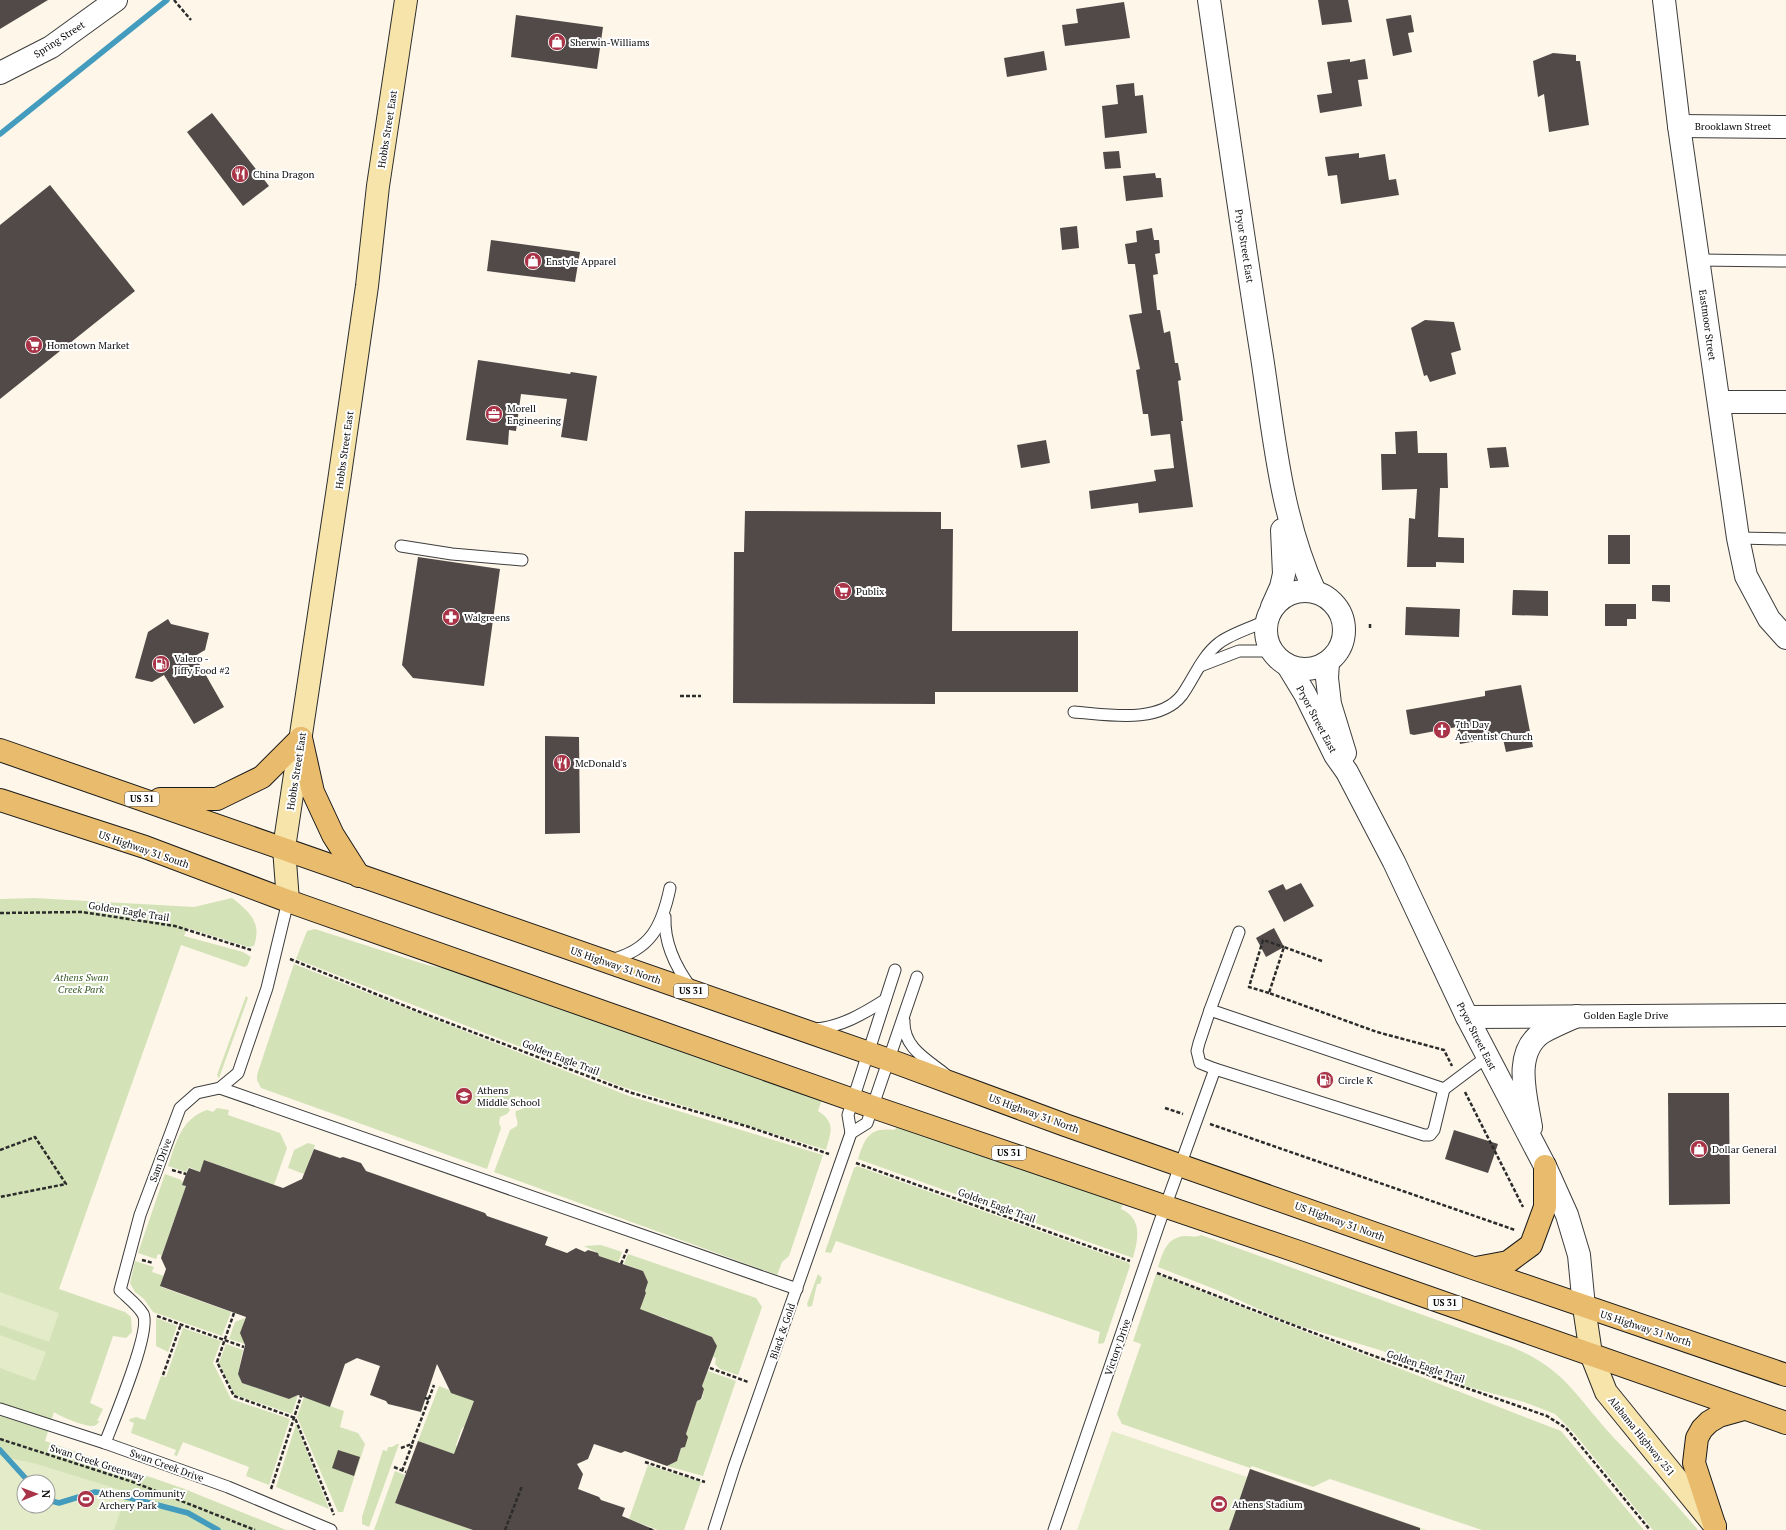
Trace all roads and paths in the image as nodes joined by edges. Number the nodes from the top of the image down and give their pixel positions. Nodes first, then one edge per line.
1 (116, 0) edge
2 (174, 0) edge
3 (406, 0) edge
4 (1209, 0) edge
5 (1664, 0) edge
6 (191, 20) dead end
7 (0, 73) edge
8 (1679, 126) junction
9 (1786, 127) edge
10 (1698, 260) junction
11 (1786, 261) edge
12 (1719, 402) junction
13 (1786, 402) edge
14 (1282, 491) junction
15 (1738, 538) junction
16 (1786, 539) edge
17 (401, 546) dead end
18 (522, 560) dead end
19 (1315, 592) junction
20 (1269, 615) junction
21 (1370, 624) dead end
22 (1370, 629) dead end
23 (1786, 638) edge
24 (1271, 651) junction
25 (1328, 662) junction
26 (1288, 666) junction
27 (1198, 668) junction
28 (680, 696) dead end
29 (701, 696) dead end
30 (1074, 712) dead end
31 (301, 738) junction
32 (0, 750) edge
33 (1347, 772) junction
34 (142, 799) junction
35 (0, 800) edge
36 (284, 848) junction
37 (360, 876) junction
38 (670, 888) dead end
39 (288, 901) junction
40 (666, 906) junction
41 (0, 913) edge
42 (1239, 932) dead end
43 (1284, 947) dead end
44 (251, 950) dead end
45 (290, 960) dead end
46 (605, 961) junction
47 (895, 970) dead end
48 (917, 977) dead end
49 (695, 993) junction
50 (1269, 993) dead end
51 (885, 1000) junction
52 (1210, 1010) junction
53 (1786, 1015) edge
54 (904, 1016) junction
55 (1577, 1016) junction
56 (1467, 1017) junction
57 (803, 1030) junction
58 (868, 1053) junction
59 (1488, 1056) junction
60 (889, 1060) junction
61 (1215, 1069) junction
62 (963, 1087) junction
63 (220, 1088) junction
64 (1444, 1089) junction
65 (853, 1100) junction
66 (873, 1107) junction
67 (851, 1133) junction
68 (1533, 1144) junction
69 (0, 1150) edge
70 (831, 1155) dead end
71 (856, 1163) dead end
72 (1182, 1165) junction
73 (1545, 1166) junction
74 (178, 1172) dead end
75 (186, 1174) dead end
76 (0, 1197) edge
77 (1166, 1207) junction
78 (628, 1248) dead end
79 (145, 1261) dead end
80 (1133, 1262) dead end
81 (153, 1263) dead end
82 (621, 1264) dead end
83 (1473, 1268) junction
84 (1157, 1273) dead end
85 (797, 1289) junction
86 (1584, 1307) junction
87 (234, 1313) dead end
88 (155, 1315) dead end
89 (181, 1324) junction
90 (225, 1339) junction
91 (244, 1347) dead end
92 (1591, 1354) junction
93 (710, 1368) dead end
94 (163, 1375) dead end
95 (1786, 1375) edge
96 (434, 1385) dead end
97 (761, 1389) junction
98 (301, 1396) dead end
99 (425, 1398) dead end
100 (429, 1399) junction
101 (0, 1409) edge
102 (1744, 1409) junction
103 (295, 1418) junction
104 (1786, 1423) edge
105 (0, 1439) edge
106 (105, 1443) junction
107 (412, 1444) junction
108 (401, 1448) dead end
109 (645, 1462) dead end
110 (394, 1467) dead end
111 (402, 1471) junction
112 (406, 1472) dead end
113 (705, 1482) dead end
114 (522, 1486) dead end
115 (271, 1489) dead end
116 (334, 1515) dead end
117 (648, 1529) dead end
118 (1717, 1529) edge
119 (255, 1530) edge
120 (331, 1530) edge
121 (505, 1530) edge
122 (652, 1530) edge
123 (714, 1530) edge
124 (1054, 1530) edge
125 (1650, 1530) edge

1 - 7 street, Spring Street
2 - 6 path
3 - 31 main road, Hobbs Street East
4 - 14 street, Pryor Street East
5 - 8 street, Eastmoor Street
8 - 9 street, Brooklawn Street
8 - 10 street, Eastmoor Street
10 - 11 lane
10 - 12 street, Eastmoor Street
12 - 13 street
12 - 15 street, Eastmoor Street
14 - 19 street, Pryor Street East
14 - 20 street, Pryor Street East
15 - 16 lane
15 - 23 street, Eastmoor Street
17 - 18 lane
19 - 20 street
19 - 25 street
20 - 24 street
20 - 27 lane
21 - 22 path
24 - 26 street
24 - 27 lane
25 - 26 street
25 - 33 street, Pryor Street East
26 - 33 street, Pryor Street East
27 - 30 lane
28 - 29 path
31 - 34 main road
31 - 36 main road, Hobbs Street East
31 - 37 main road
32 - 34 main road, US 31
33 - 56 street, Pryor Street East
34 - 36 main road, US 31
35 - 39 main road, US Highway 31 South / US 31
36 - 37 main road, US Highway 31 North / US 31
36 - 39 main road, Hobbs Street East
37 - 46 main road, US Highway 31 North / US 31
38 - 40 lane
39 - 63 lane, Sam Drive
39 - 65 main road, US 31
40 - 46 lane
40 - 49 lane
41 - 44 path, Golden Eagle Trail
42 - 52 lane
43 - 50 path
45 - 70 path, Golden Eagle Trail
46 - 49 main road, US Highway 31 North / US 31
47 - 51 lane, Black & Gold
48 - 54 lane
49 - 57 main road, US Highway 31 North / US 31
51 - 57 lane
51 - 58 lane, Black & Gold
52 - 61 lane
52 - 64 lane
53 - 55 street, Golden Eagle Drive
54 - 60 lane
54 - 62 lane
55 - 56 street, Golden Eagle Drive
55 - 68 street
56 - 59 street, Pryor Street East
57 - 58 main road, US Highway 31 North / US 31
58 - 60 main road, US Highway 31 North / US 31
58 - 65 lane, Black & Gold
59 - 64 lane
59 - 68 street, Pryor Street East
60 - 62 main road, US Highway 31 North / US 31
60 - 66 lane
61 - 64 lane
61 - 72 lane, Victory Drive
62 - 72 main road, US Highway 31 North / US 31
63 - 85 lane
63 - 106 lane, Sam Drive
65 - 66 main road, US 31
65 - 67 lane, Black & Gold
66 - 67 lane
66 - 77 main road, US 31
67 - 85 lane, Black & Gold
68 - 73 street, Pryor Street East
69 - 76 path
71 - 80 path, Golden Eagle Trail
72 - 77 lane, Victory Drive
72 - 83 main road, US Highway 31 North / US 31
73 - 83 main road
73 - 86 street, Pryor Street East
74 - 75 path
77 - 92 main road, US 31
77 - 124 lane, Victory Drive
78 - 82 path
79 - 81 path
83 - 86 main road, US Highway 31 North / US 31
84 - 125 path, Golden Eagle Trail
85 - 97 lane, Black & Gold
86 - 92 main road, Alabama Highway 251
86 - 95 main road, US Highway 31 North / US 31
87 - 90 path
88 - 89 path
89 - 90 path
89 - 94 path
90 - 91 path
90 - 103 path
92 - 102 main road, US 31
92 - 118 main road, Alabama Highway 251
93 - 97 path
96 - 100 path
97 - 123 lane, Black & Gold
98 - 103 path
99 - 100 path
100 - 107 path
101 - 106 lane, Swan Creek Drive
102 - 104 main road, US 31
102 - 118 main road
103 - 115 path
103 - 116 path
105 - 119 path, Swan Creek Greenway
106 - 120 lane, Swan Creek Drive
107 - 108 path
107 - 111 path
109 - 113 path
110 - 111 path
111 - 112 path
114 - 121 path
117 - 122 path

